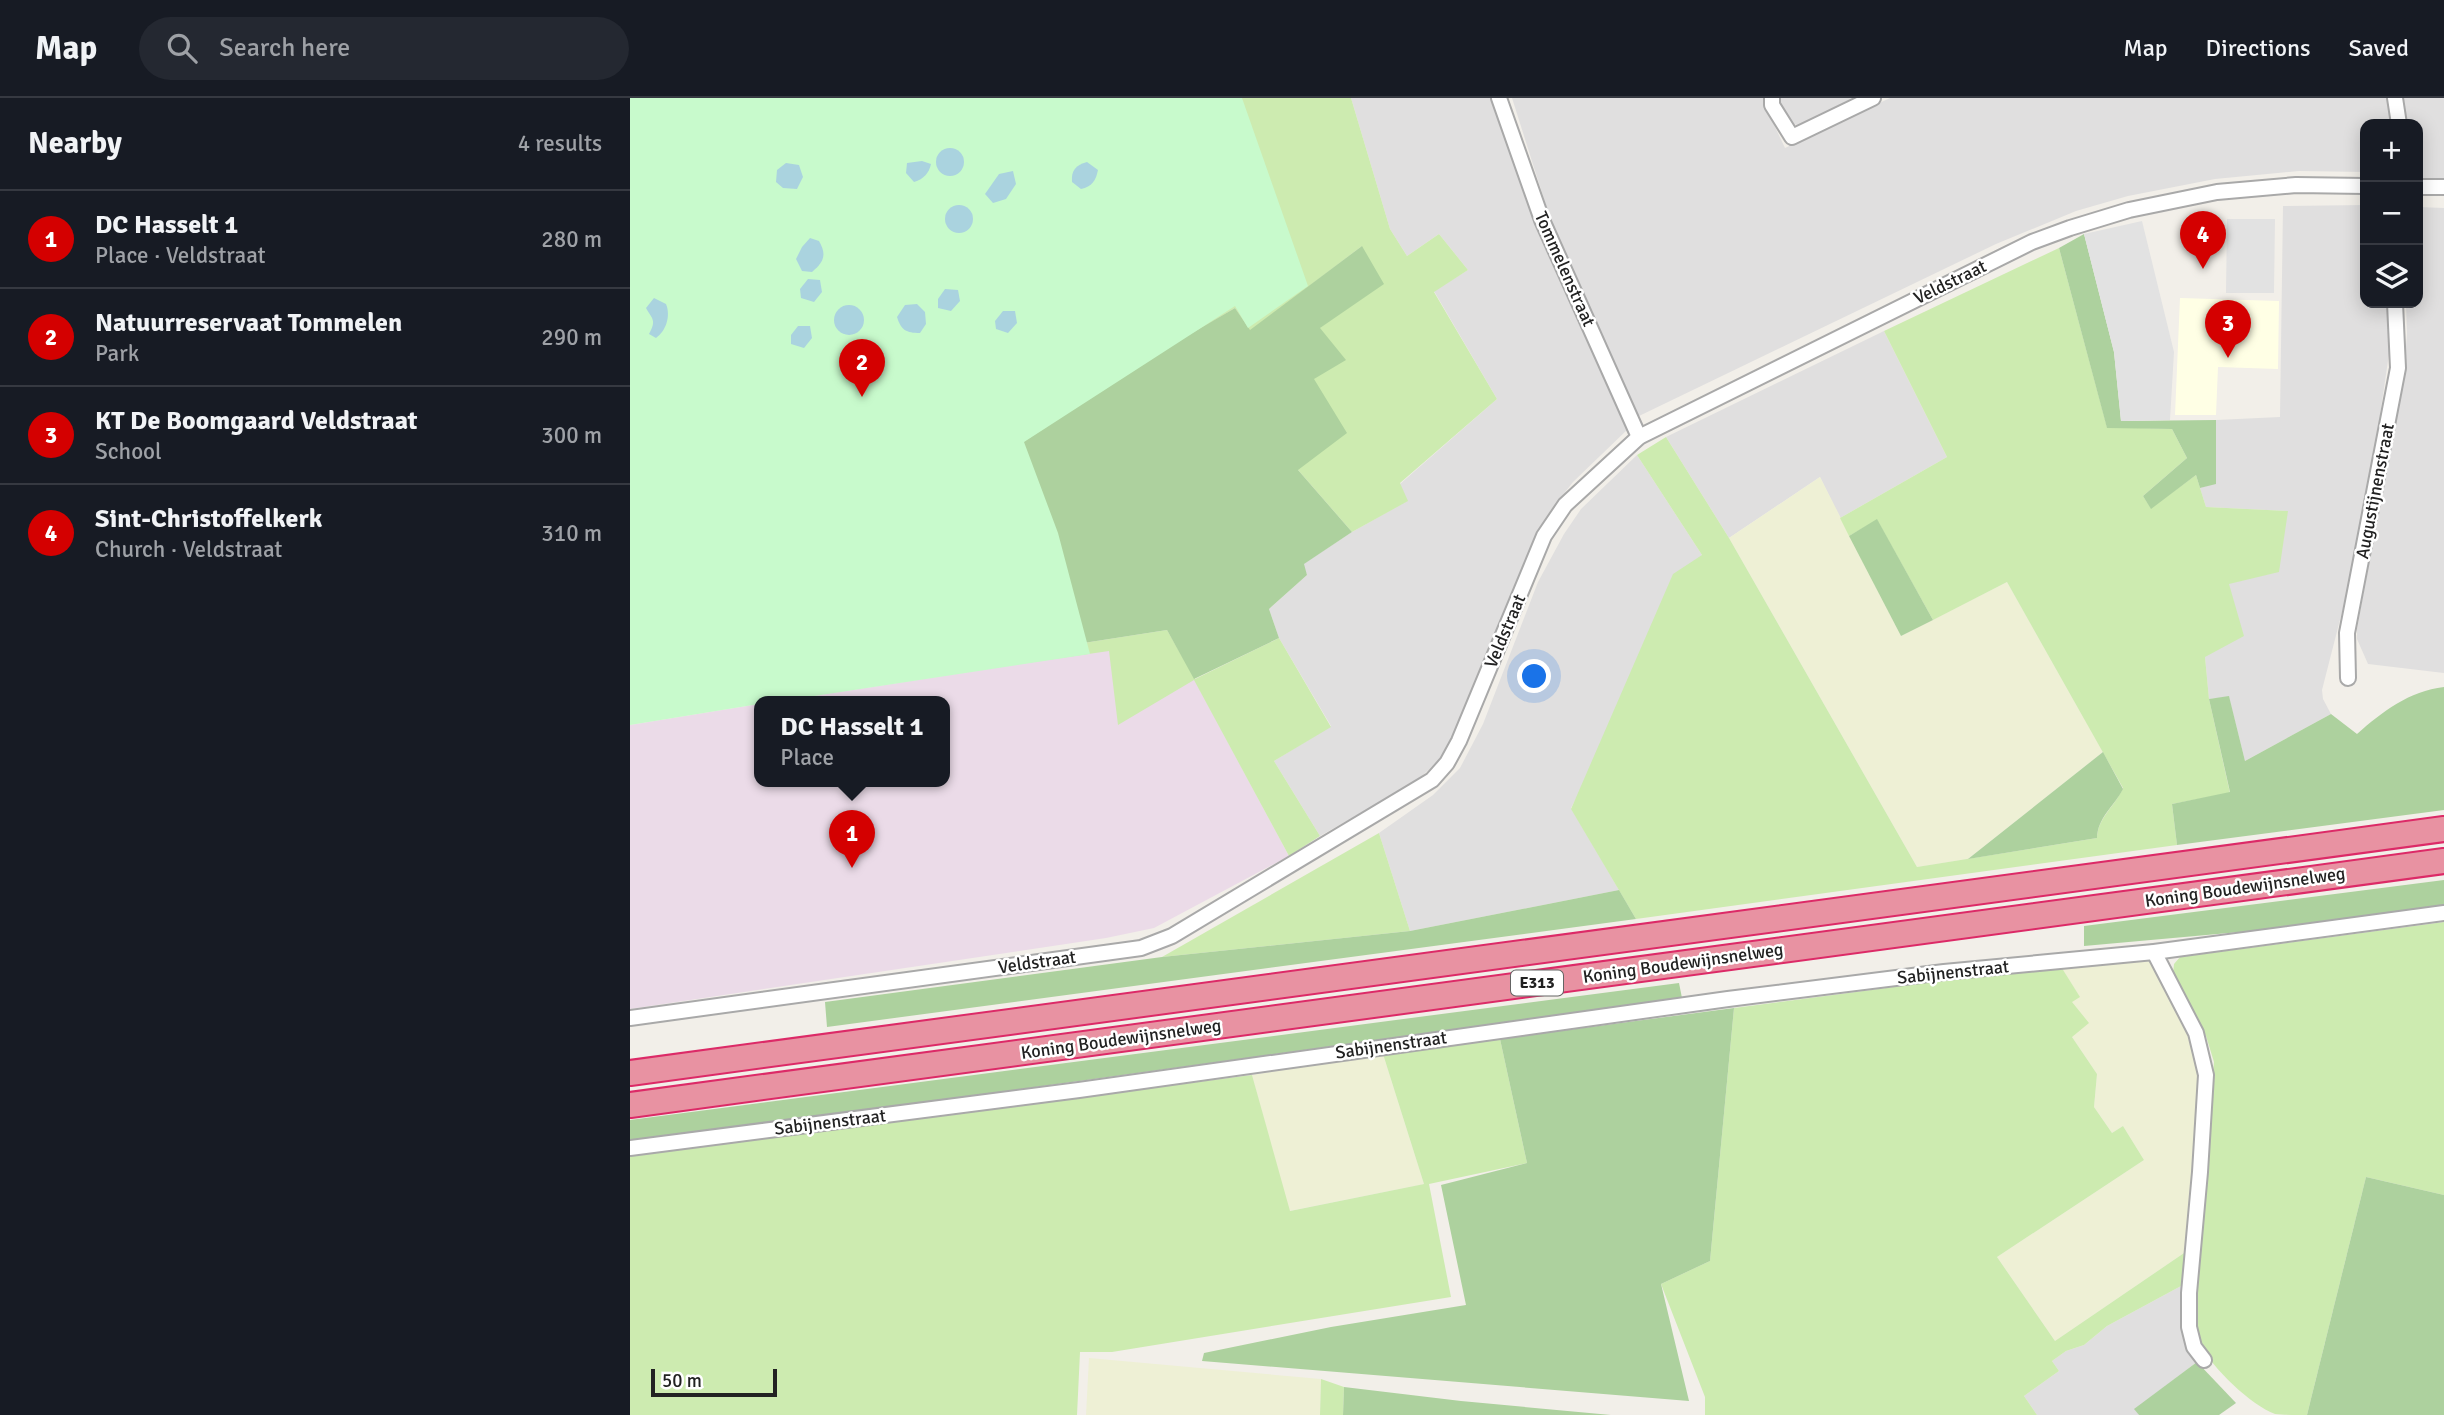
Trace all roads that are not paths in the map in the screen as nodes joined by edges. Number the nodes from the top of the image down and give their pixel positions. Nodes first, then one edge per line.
1 (1499, 98) edge
2 (1772, 98) edge
3 (1873, 98) edge
4 (2395, 98) edge
5 (2398, 119) edge
6 (2360, 186) edge
7 (2423, 187) edge
8 (2444, 187) edge
9 (2395, 308) edge
10 (1639, 437) junction
11 (2348, 678) dead end
12 (2444, 829) edge
13 (2444, 861) edge
14 (2444, 913) edge
15 (2154, 952) junction
16 (630, 1018) edge
17 (630, 1073) edge
18 (630, 1105) edge
19 (630, 1148) edge
20 (2204, 1360) dead end

1 - 10 street, Tommelenstraat
2 - 3 street
4 - 5 street
6 - 10 street, Veldstraat
7 - 8 street
9 - 11 street, Augustijnenstraat
10 - 16 street, Veldstraat
12 - 17 highway, Koning Boudewijnsnelweg / E313
13 - 18 highway, Koning Boudewijnsnelweg / E313
14 - 15 street, Sabijnenstraat
15 - 19 street, Sabijnenstraat
15 - 20 street

